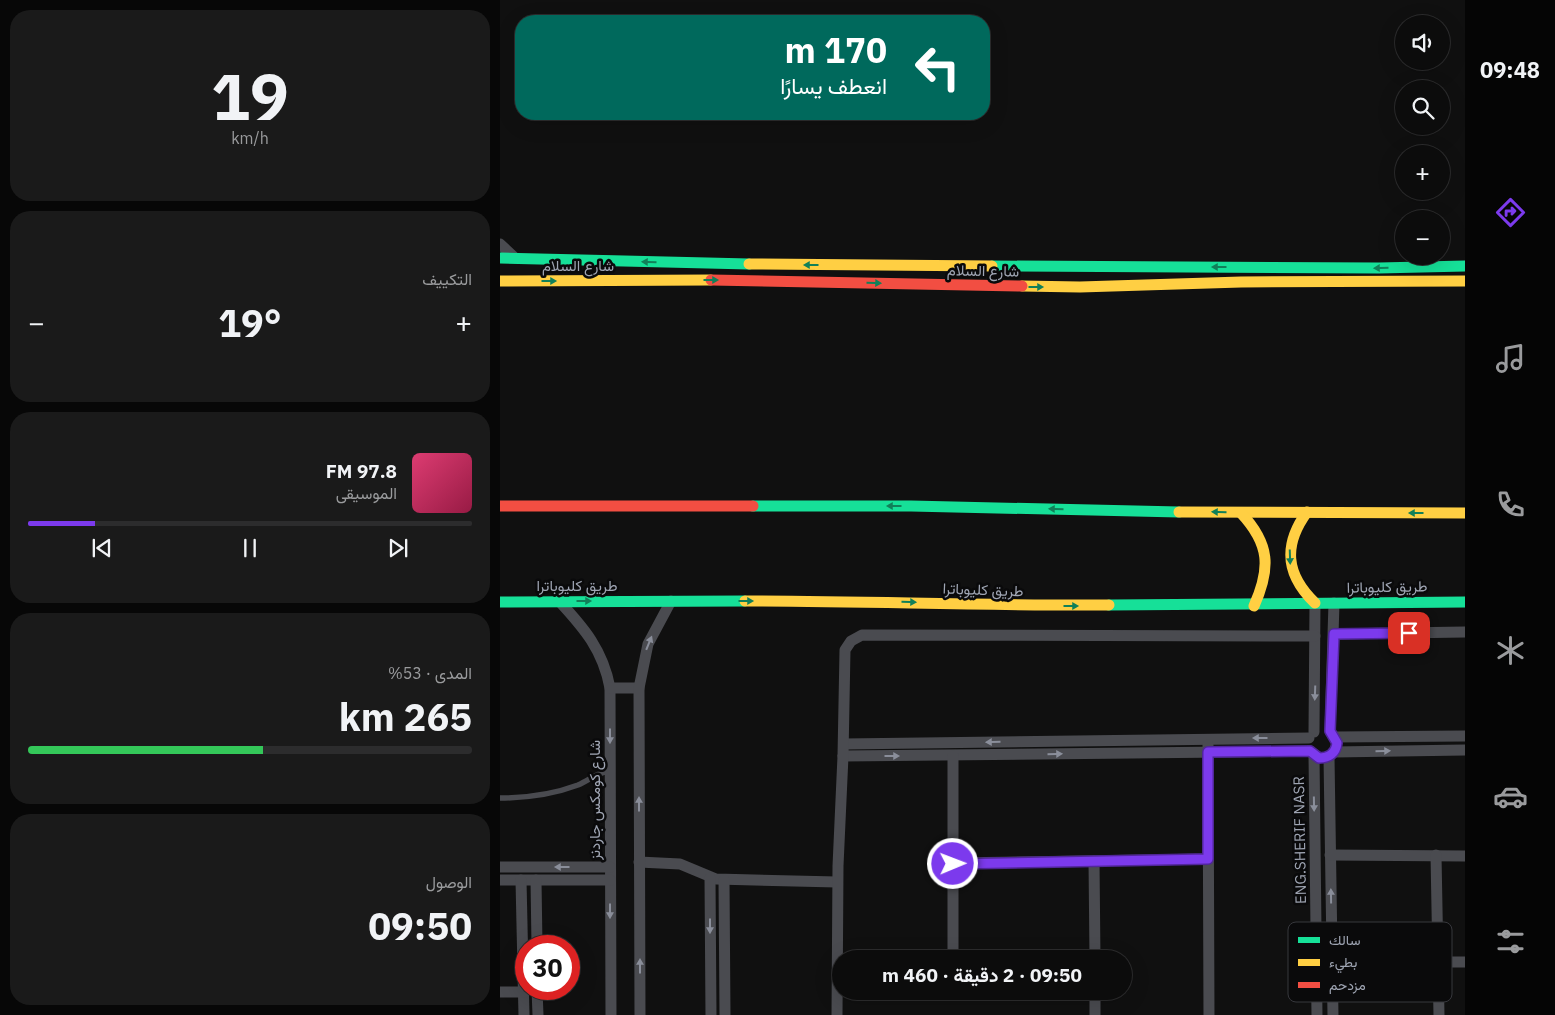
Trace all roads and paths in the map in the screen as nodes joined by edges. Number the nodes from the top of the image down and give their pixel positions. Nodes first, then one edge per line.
1 (500, 244) edge
2 (500, 258) edge
3 (515, 258) junction
4 (758, 264) junction
5 (1465, 266) edge
6 (758, 280) junction
7 (500, 281) edge
8 (1465, 281) edge
9 (500, 506) edge
10 (1307, 512) junction
11 (1465, 512) edge
12 (1241, 513) junction
13 (559, 601) junction
14 (671, 601) junction
15 (500, 602) edge
16 (1465, 602) edge
17 (1314, 603) junction
18 (1334, 603) junction
19 (1254, 606) junction
20 (1465, 632) edge
21 (1334, 634) junction
22 (1315, 636) junction
23 (1316, 667) junction
24 (1331, 667) junction
25 (610, 688) junction
26 (639, 688) junction
27 (1332, 734) junction
28 (1312, 735) junction
29 (1465, 736) edge
30 (1208, 738) junction
31 (940, 743) junction
32 (844, 744) junction
33 (1465, 750) edge
34 (1208, 752) junction
35 (1312, 753) junction
36 (1331, 754) junction
37 (843, 756) junction
38 (939, 756) junction
39 (953, 756) junction
40 (610, 771) junction
41 (500, 798) edge
42 (1330, 855) junction
43 (1436, 856) junction
44 (1465, 856) edge
45 (1208, 859) junction
46 (1094, 861) junction
47 (639, 862) junction
48 (953, 864) junction
49 (500, 867) edge
50 (610, 867) junction
51 (710, 878) junction
52 (500, 880) edge
53 (521, 880) junction
54 (536, 880) junction
55 (610, 880) junction
56 (724, 880) junction
57 (838, 882) junction
58 (1316, 922) edge
59 (1331, 922) edge
60 (1437, 922) edge
61 (522, 935) edge
62 (537, 935) edge
63 (839, 950) edge
64 (953, 950) edge
65 (1095, 950) edge
66 (1452, 962) edge
67 (1465, 962) edge
68 (500, 992) edge
69 (515, 992) edge
70 (524, 1000) edge
71 (537, 1000) edge
72 (838, 1000) edge
73 (1095, 1000) edge
74 (1317, 1002) edge
75 (1333, 1002) edge
76 (1439, 1002) edge
77 (524, 1015) edge
78 (538, 1015) edge
79 (611, 1015) edge
80 (640, 1015) edge
81 (711, 1015) edge
82 (725, 1015) edge
83 (837, 1015) edge
84 (1095, 1015) edge
85 (1209, 1015) edge
86 (1317, 1015) edge
87 (1333, 1015) edge
88 (1439, 1015) edge

1 - 3 street
2 - 3 main road, شارع السلام
4 -> 3 main road, شارع السلام
5 -> 4 main road, شارع السلام
4 - 6 main road
7 -> 6 main road, شارع السلام
6 -> 8 main road, شارع السلام
12 -> 9 main road
11 -> 10 main road
10 - 12 main road
10 -> 17 main road
12 - 19 main road
13 -> 14 main road, طريق كليوباترا
13 - 15 main road, طريق كليوباترا
13 - 25 street, شارع كومكس جاردنز
14 -> 19 main road, طريق كليوباترا
26 -> 14 street
16 - 18 main road, طريق كليوباترا
17 - 18 main road, طريق كليوباترا
17 - 19 main road, طريق كليوباترا
17 - 22 street
18 - 21 street
20 - 21 street
21 - 24 street
22 - 23 street
22 - 32 street
23 - 24 street
23 -> 28 street
24 - 27 street
25 - 26 street
25 -> 40 street, شارع كومكس جاردنز
47 -> 26 street
27 - 28 street
27 - 29 street
27 - 36 street
28 -> 30 street
28 - 35 street
30 -> 31 street
30 - 34 street
31 - 32 street
31 - 38 street
32 - 37 street
36 -> 33 street
34 - 35 street
39 -> 34 street
34 - 45 street
35 - 36 street
35 -> 58 street, ENG.SHERIF NASR
36 - 42 street
37 -> 38 street
37 - 57 street
38 - 39 street
39 - 48 street
40 - 41 lane
40 - 50 street, شارع كومكس جاردنز
42 - 43 street
59 -> 42 street
43 - 44 street
43 - 60 street
45 - 46 street
45 - 85 street
46 - 48 street
46 - 65 street
47 - 51 street
80 -> 47 street
48 - 64 street
50 -> 49 street
50 - 55 street, شارع كومكس جاردنز
51 - 56 street
51 -> 81 street
52 - 53 street
53 - 54 street
53 - 61 street
54 - 55 street
54 - 62 street
55 -> 79 street, شارع كومكس جاردنز
56 - 57 street
56 - 82 street
57 - 63 street
66 - 67 street
68 - 69 street
70 - 77 street
71 - 78 street
72 - 83 street
73 - 84 street
74 - 86 street, ENG.SHERIF NASR
75 - 87 street
76 - 88 street

